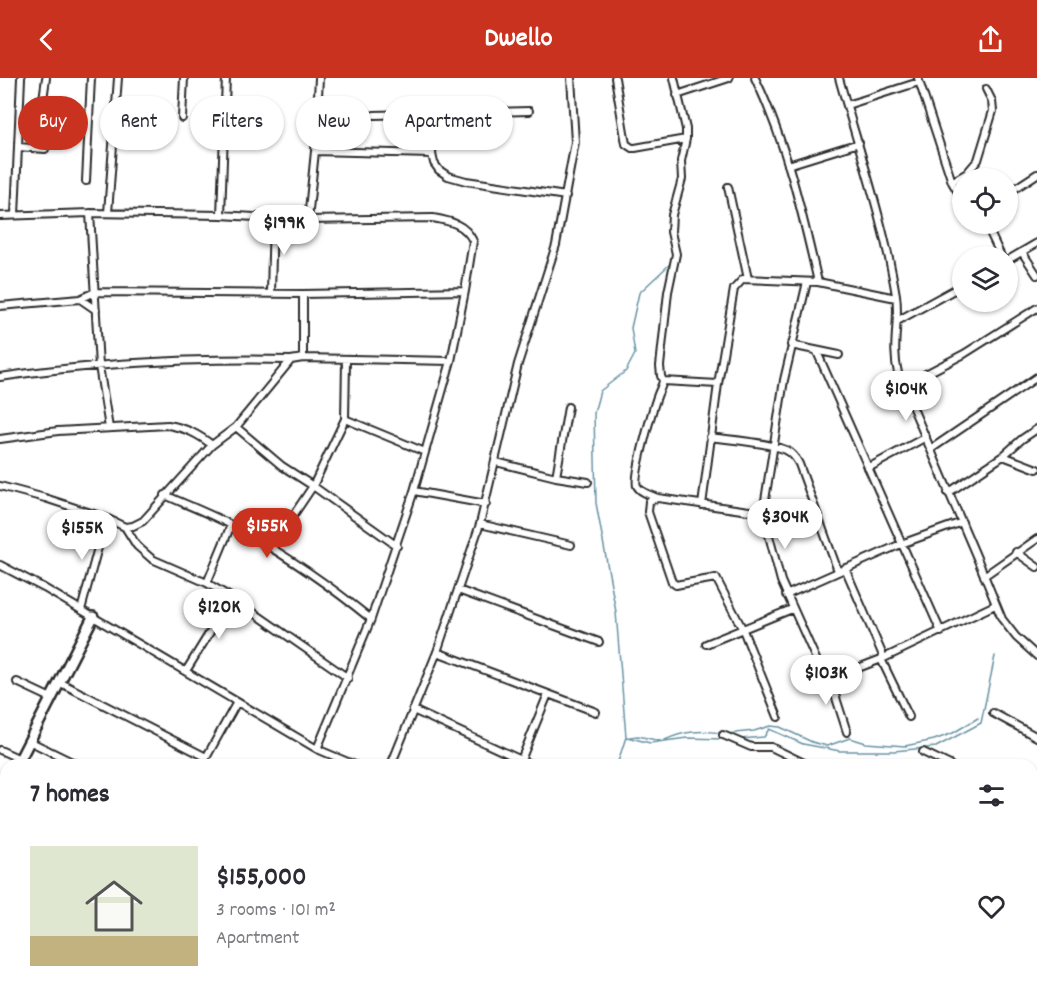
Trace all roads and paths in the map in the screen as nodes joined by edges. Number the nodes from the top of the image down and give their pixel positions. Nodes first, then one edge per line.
1 (21, 78) edge
2 (46, 78) edge
3 (91, 78) edge
4 (118, 78) edge
5 (184, 78) edge
6 (226, 78) edge
7 (319, 78) edge
8 (571, 78) edge
9 (615, 78) edge
10 (674, 78) edge
11 (729, 78) edge
12 (755, 78) edge
13 (839, 78) edge
14 (918, 80) edge
15 (986, 89) dead end
16 (677, 94) junction
17 (21, 96) edge
18 (43, 96) edge
19 (847, 105) junction
20 (513, 111) edge
21 (529, 111) dead end
22 (374, 115) dead end
23 (383, 115) edge
24 (182, 118) dead end
25 (686, 139) junction
26 (859, 143) junction
27 (19, 150) edge
28 (432, 150) edge
29 (315, 151) junction
30 (432, 154) junction
31 (788, 165) junction
32 (971, 168) edge
33 (1037, 174) edge
34 (87, 181) dead end
35 (952, 182) edge
36 (1018, 186) edge
37 (728, 188) dead end
38 (566, 196) junction
39 (90, 213) junction
40 (108, 213) junction
41 (15, 215) junction
42 (221, 215) junction
43 (0, 216) edge
44 (273, 218) junction
45 (308, 220) junction
46 (1037, 243) edge
47 (1022, 252) junction
48 (1018, 254) edge
49 (1037, 275) edge
50 (748, 279) junction
51 (807, 282) junction
52 (818, 282) junction
53 (465, 291) junction
54 (952, 291) edge
55 (95, 292) junction
56 (271, 293) junction
57 (303, 294) junction
58 (897, 298) junction
59 (80, 299) junction
60 (0, 306) edge
61 (1037, 308) edge
62 (96, 309) junction
63 (897, 321) junction
64 (791, 345) junction
65 (816, 352) junction
66 (839, 355) dead end
67 (303, 358) junction
68 (291, 360) junction
69 (346, 361) junction
70 (451, 361) junction
71 (99, 366) junction
72 (0, 377) edge
73 (1037, 377) edge
74 (663, 381) junction
75 (718, 384) junction
76 (903, 386) junction
77 (568, 407) dead end
78 (345, 419) junction
79 (236, 427) junction
80 (109, 428) junction
81 (1037, 429) edge
82 (710, 437) junction
83 (926, 437) junction
84 (0, 439) edge
85 (212, 445) junction
86 (773, 447) junction
87 (931, 449) junction
88 (425, 452) junction
89 (1003, 456) junction
90 (496, 462) junction
91 (868, 468) junction
92 (1037, 469) edge
93 (556, 477) junction
94 (588, 482) dead end
95 (0, 486) edge
96 (313, 486) junction
97 (414, 491) junction
98 (948, 493) junction
99 (165, 495) junction
100 (657, 498) junction
101 (486, 504) junction
102 (702, 505) junction
103 (763, 513) junction
104 (106, 518) junction
105 (962, 522) junction
106 (480, 524) junction
107 (231, 525) junction
108 (125, 527) junction
109 (1037, 538) edge
110 (901, 544) junction
111 (571, 545) dead end
112 (397, 546) junction
113 (272, 547) junction
114 (1016, 552) junction
115 (0, 565) edge
116 (1037, 567) edge
117 (842, 569) junction
118 (984, 576) junction
119 (207, 584) junction
120 (458, 590) junction
121 (786, 595) junction
122 (228, 596) junction
123 (995, 605) junction
124 (81, 609) junction
125 (792, 609) junction
126 (93, 617) junction
127 (371, 619) junction
128 (743, 630) junction
129 (941, 632) junction
130 (599, 642) dead end
131 (706, 644) dead end
132 (437, 652) junction
133 (1037, 656) edge
134 (882, 659) junction
135 (186, 671) junction
136 (828, 673) junction
137 (348, 678) junction
138 (17, 682) dead end
139 (59, 682) junction
140 (548, 694) junction
141 (51, 698) junction
142 (237, 702) junction
143 (414, 710) junction
144 (596, 712) dead end
145 (993, 713) dead end
146 (778, 717) dead end
147 (909, 717) dead end
148 (847, 732) dead end
149 (723, 735) dead end
150 (1037, 737) edge
151 (29, 741) junction
152 (0, 750) edge
153 (317, 750) junction
154 (922, 752) dead end
155 (206, 757) joint
156 (14, 759) edge
157 (20, 759) edge
158 (66, 759) edge
159 (340, 759) edge
160 (394, 759) edge
161 (512, 759) edge
162 (522, 759) edge
163 (796, 759) edge
164 (937, 759) edge

1 - 17 street
2 - 18 street
3 - 34 street
4 - 40 street
5 - 24 street
6 - 42 street
7 - 29 street
8 - 38 street
9 - 25 street
10 - 16 street
11 - 16 street
12 - 31 street
13 - 19 street
14 - 19 street
14 - 35 street
15 - 32 street
16 - 25 street
19 - 26 street
20 - 21 street
22 - 23 street
25 - 74 street
26 - 31 street
26 - 58 street
27 - 41 street
28 - 30 street
29 - 30 street
29 - 45 street
30 - 38 street
31 - 52 street
33 - 36 street
37 - 50 street
38 - 90 street
39 - 40 street
39 - 41 street
39 - 55 street
40 - 42 street
41 - 43 street
42 - 44 street
44 - 45 street
44 - 56 street
45 - 53 street
46 - 47 street
47 - 48 street
47 - 49 street
50 - 51 street
50 - 75 street
51 - 52 street
51 - 64 street
52 - 58 street
53 - 57 street
53 - 70 street
54 - 63 street
55 - 56 street
55 - 59 street
55 - 62 street
56 - 57 street
57 - 67 street
58 - 63 street
59 - 60 street
59 - 62 street
61 - 76 street
62 - 71 street
63 - 76 street
64 - 65 street
64 - 86 street
65 - 66 street
65 - 91 street
67 - 68 street
67 - 69 street
68 - 71 street
68 - 79 street
69 - 70 street
69 - 78 street
70 - 88 street
71 - 72 street
71 - 80 street
73 - 87 street
74 - 75 street
74 - 100 street
75 - 82 street
76 - 83 street
77 - 93 street
78 - 88 street
78 - 96 street
79 - 85 street
79 - 96 street
80 - 84 street
80 - 85 street
81 - 89 street
82 - 86 street
82 - 102 street
83 - 87 street
83 - 91 street
85 - 99 street
86 - 103 street
86 - 117 street
87 - 98 street
88 - 97 street
89 - 92 street
89 - 98 street
90 - 93 street
90 - 101 street
91 - 110 street
93 - 94 street
95 - 104 street
96 - 112 street
96 - 113 street
97 - 101 street
97 - 112 street
98 - 105 street
99 - 107 street
99 - 108 street
100 - 102 street
100 - 128 street
101 - 106 street
102 - 103 street
103 - 121 street
104 - 108 street
104 - 124 street
105 - 110 street
105 - 118 street
106 - 111 street
106 - 120 street
107 - 113 street
107 - 119 street
108 - 119 street
109 - 114 street
110 - 117 street
110 - 129 street
112 - 127 street
113 - 127 street
114 - 116 street
114 - 118 street
115 - 124 street
117 - 121 street
117 - 134 street
118 - 123 street
119 - 122 street
120 - 130 street
120 - 132 street
121 - 125 street
122 - 135 street
122 - 137 street
123 - 129 street
123 - 133 street
124 - 126 street
125 - 128 street
125 - 136 street
126 - 135 street
126 - 139 street
127 - 137 street
128 - 131 street
128 - 146 street
129 - 134 street
132 - 140 street
132 - 143 street
134 - 136 street
134 - 147 street
135 - 142 street
136 - 148 street
137 - 153 street
138 - 141 street
139 - 141 street
139 - 155 street
140 - 144 street
140 - 162 street
141 - 151 street
142 - 153 street
142 - 155 street
143 - 160 street
143 - 161 street
145 - 150 street
149 - 163 street
151 - 157 street
151 - 158 street
152 - 156 street
153 - 159 street
154 - 164 street

